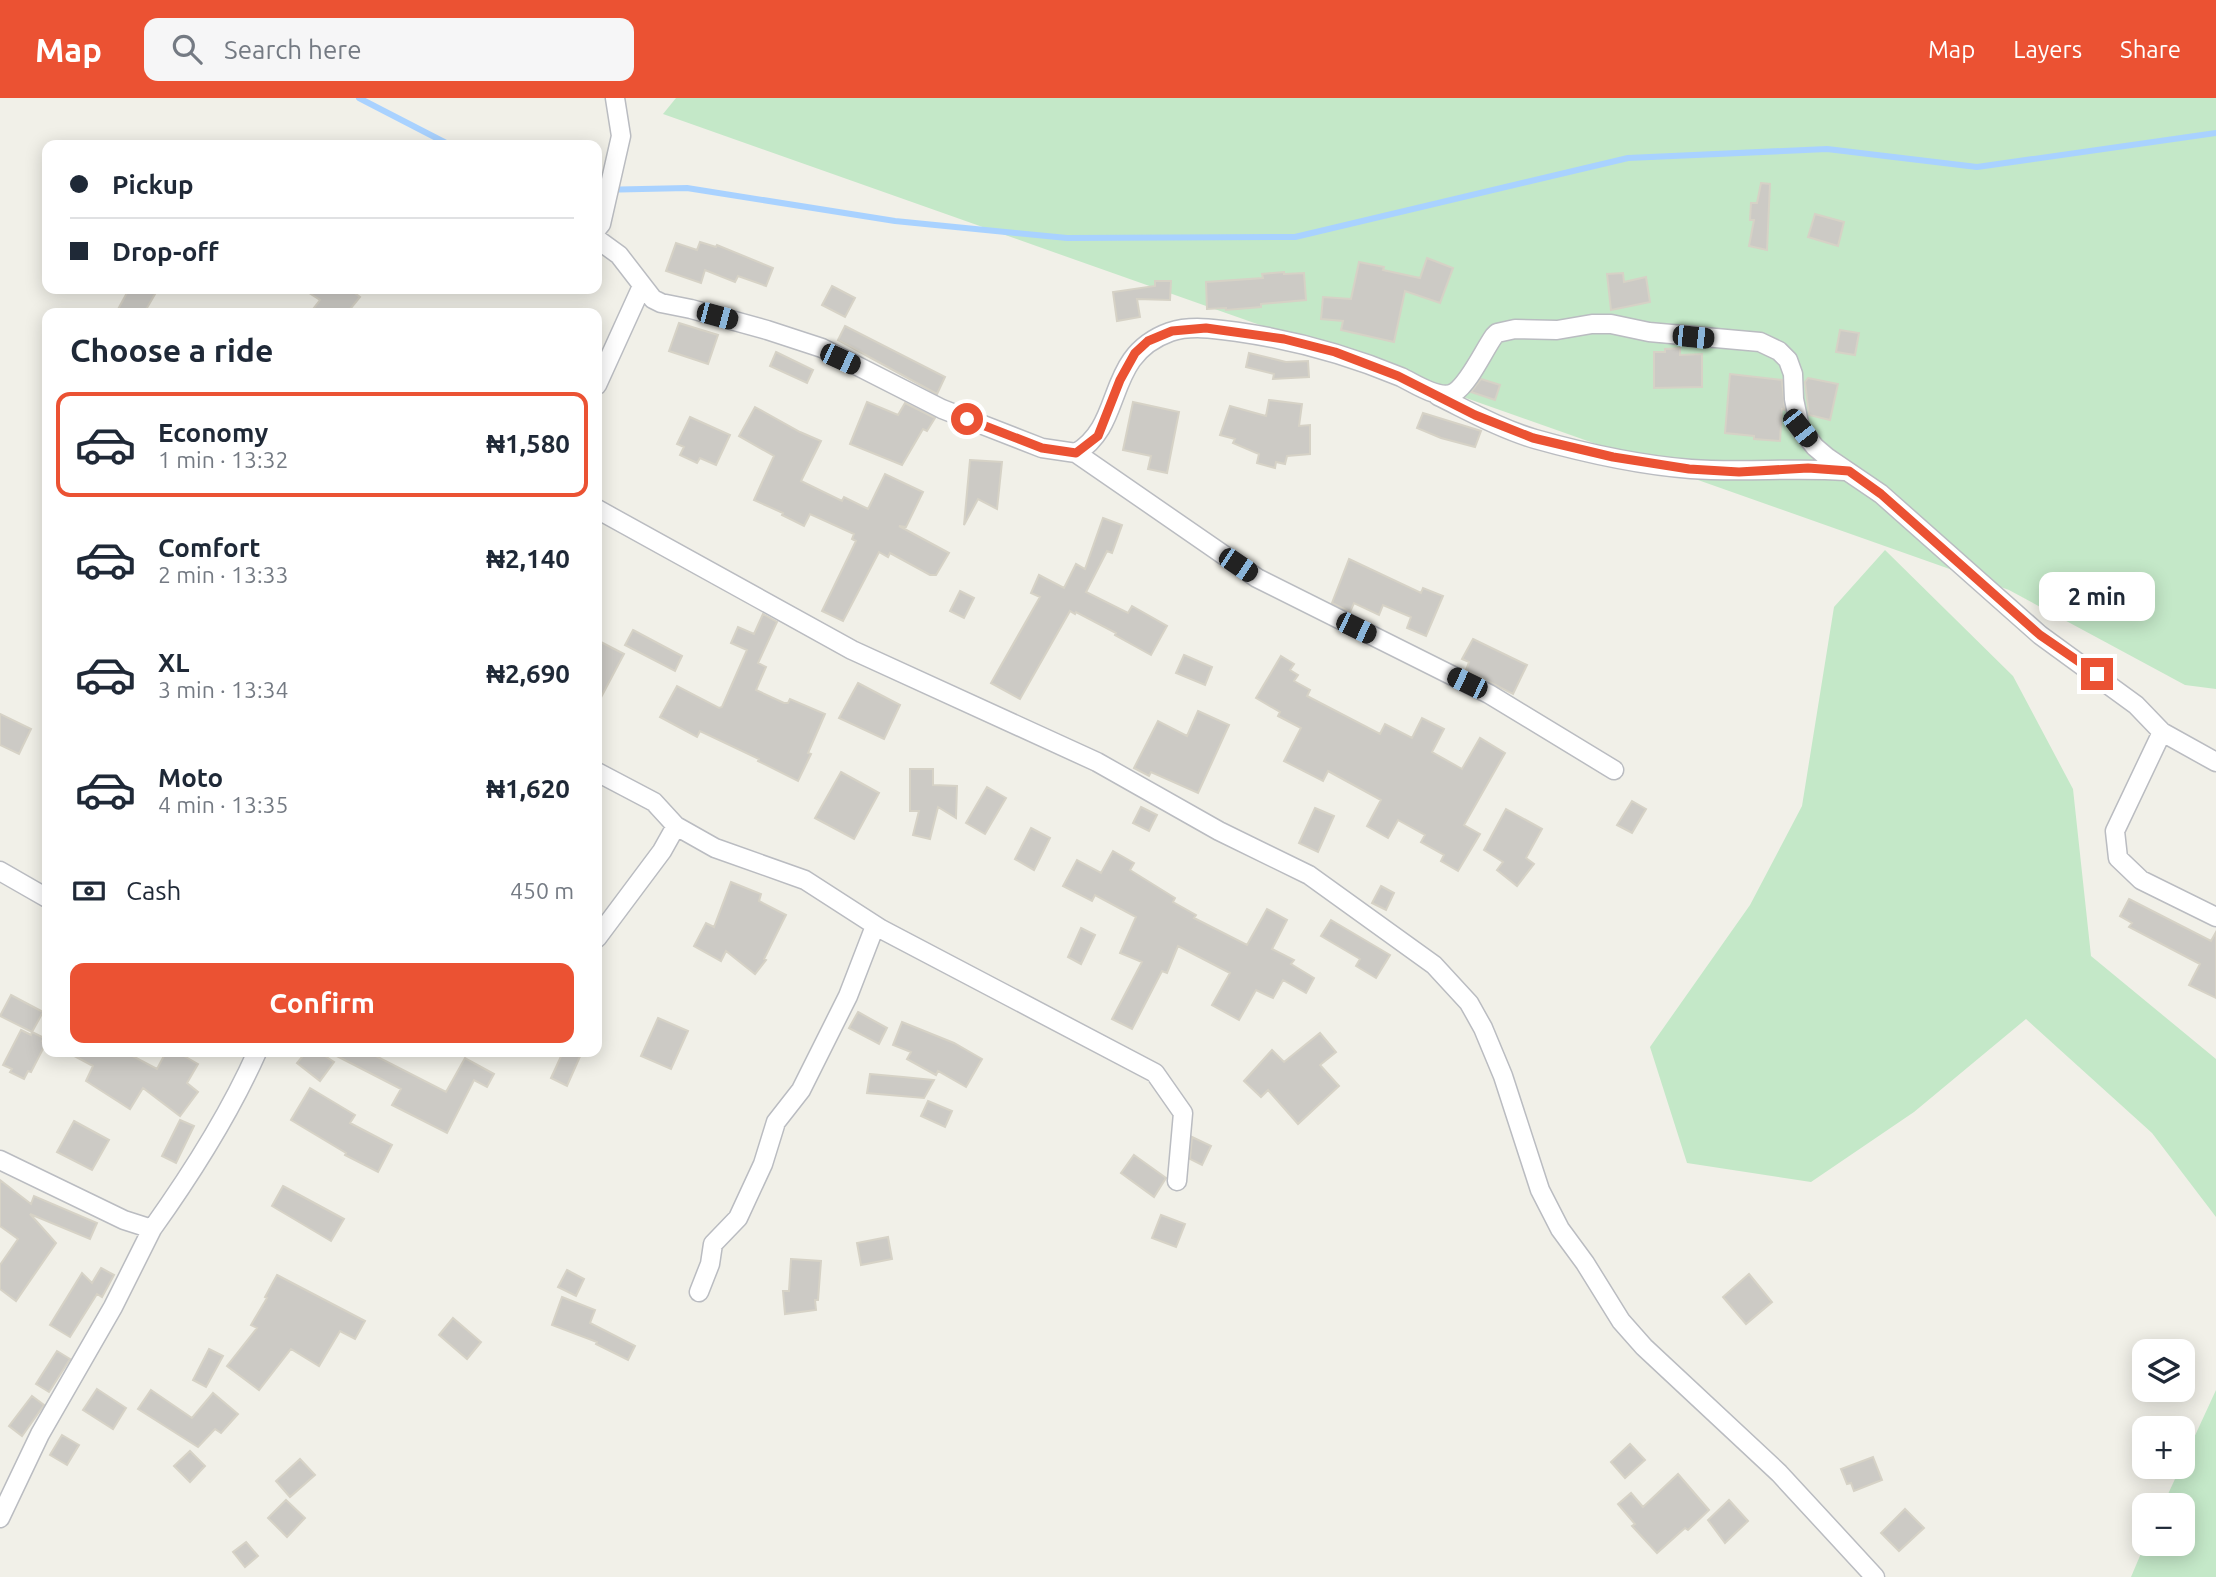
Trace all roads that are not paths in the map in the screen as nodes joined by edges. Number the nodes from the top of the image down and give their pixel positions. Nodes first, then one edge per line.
1 (615, 98) edge
2 (602, 220) edge
3 (602, 243) edge
4 (642, 286) junction
5 (602, 375) edge
6 (1433, 393) junction
7 (1076, 453) junction
8 (1849, 471) junction
9 (602, 512) edge
10 (2162, 732) junction
11 (2216, 762) edge
12 (1614, 770) dead end
13 (602, 775) edge
14 (676, 826) junction
15 (0, 871) edge
16 (42, 895) edge
17 (2216, 917) edge
18 (875, 926) junction
19 (602, 931) edge
20 (255, 1057) edge
21 (0, 1160) edge
22 (1177, 1181) dead end
23 (152, 1229) junction
24 (699, 1292) dead end
25 (0, 1518) edge
26 (1874, 1577) edge

1 - 2 street
3 - 4 street
4 - 5 street
4 - 7 street
6 - 7 street
6 - 8 street
6 - 8 street
7 - 12 street
8 - 10 street
9 - 26 street
10 - 11 street
10 - 17 street
13 - 14 street
14 - 18 street
14 - 19 street
15 - 16 street
18 - 22 street
18 - 24 street
20 - 23 street
21 - 23 street
23 - 25 street

